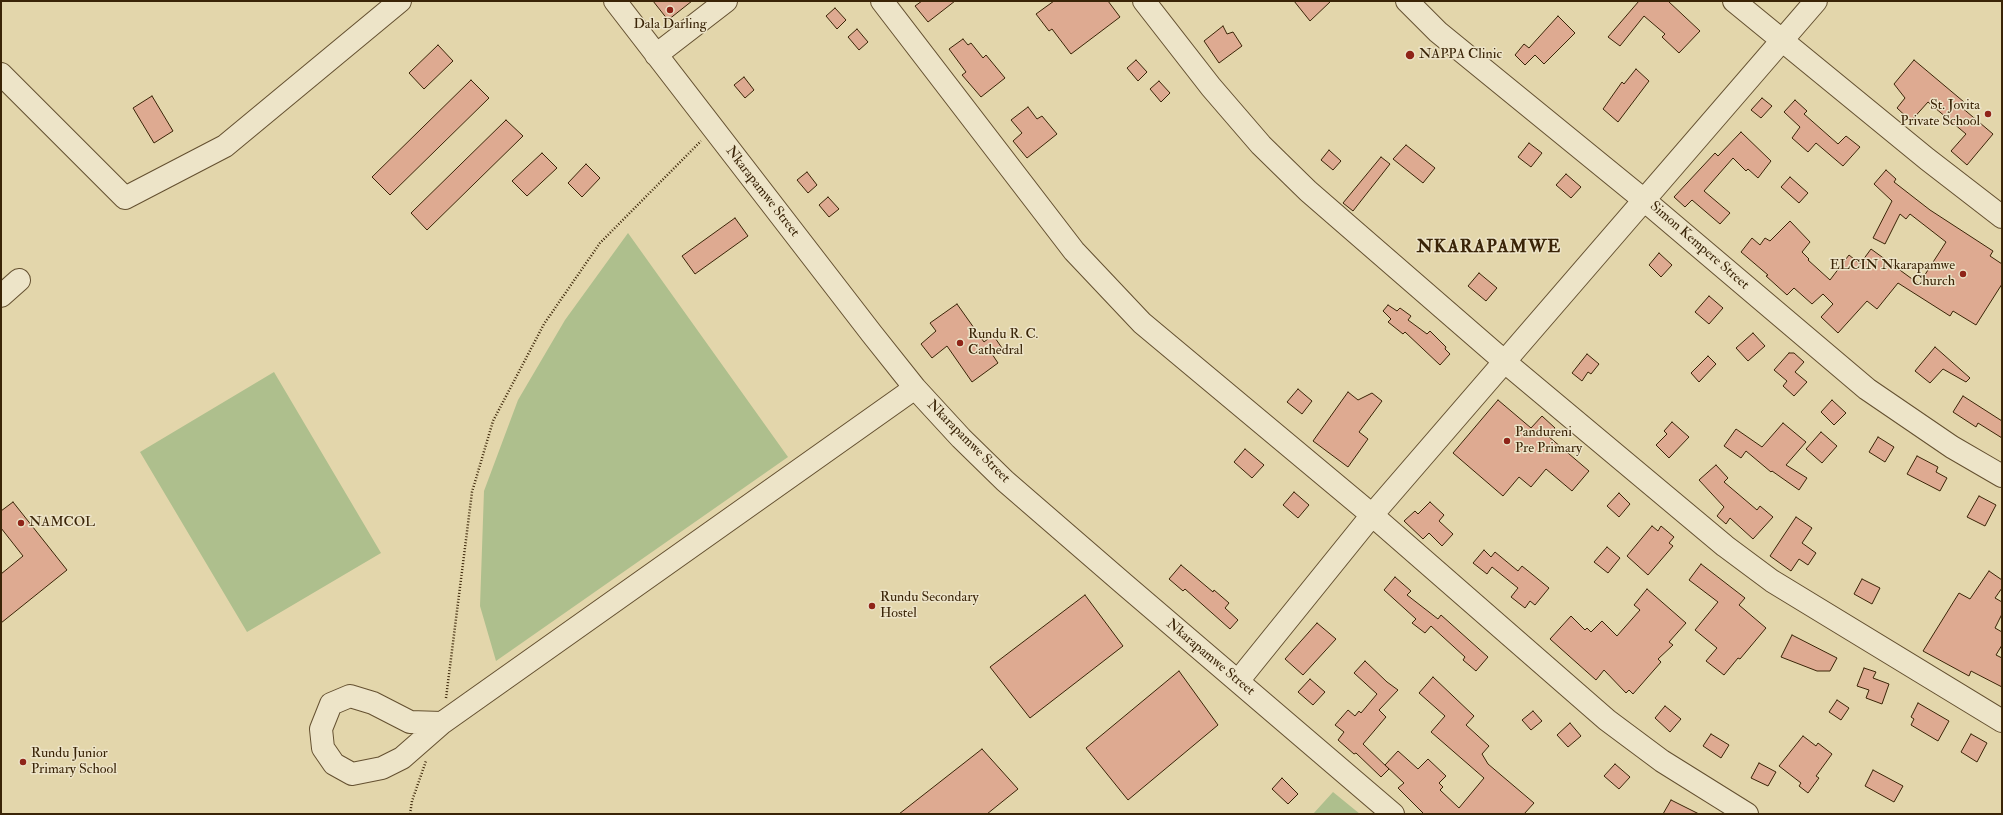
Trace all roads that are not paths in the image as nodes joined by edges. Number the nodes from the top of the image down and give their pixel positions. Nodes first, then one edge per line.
1 (400, 1) edge
2 (615, 1) edge
3 (726, 1) edge
4 (882, 1) edge
5 (1144, 1) edge
6 (1407, 1) edge
7 (1734, 1) edge
8 (1816, 1) edge
9 (1782, 40) junction
10 (656, 55) junction
11 (1, 74) edge
12 (1644, 200) junction
13 (2002, 217) edge
14 (19, 280) dead end
15 (1, 296) edge
16 (1505, 362) junction
17 (915, 388) junction
18 (2002, 476) edge
19 (1372, 515) junction
20 (1238, 682) junction
21 (2002, 721) edge
22 (442, 723) junction
23 (1393, 814) edge
24 (1747, 814) edge

1 - 11 street
2 - 10 street, Nkarapamwe Street
3 - 10 street
4 - 19 street
5 - 16 street
6 - 12 street, Simon Kempere Street
7 - 9 street
8 - 9 street
9 - 12 street
9 - 13 street
10 - 17 street, Nkarapamwe Street
12 - 16 street
12 - 18 street, Simon Kempere Street
14 - 15 street
16 - 19 street
16 - 21 street
17 - 20 street, Nkarapamwe Street
17 - 22 street
19 - 20 street
19 - 24 street
20 - 23 street, Nkarapamwe Street
22 - 22 street

